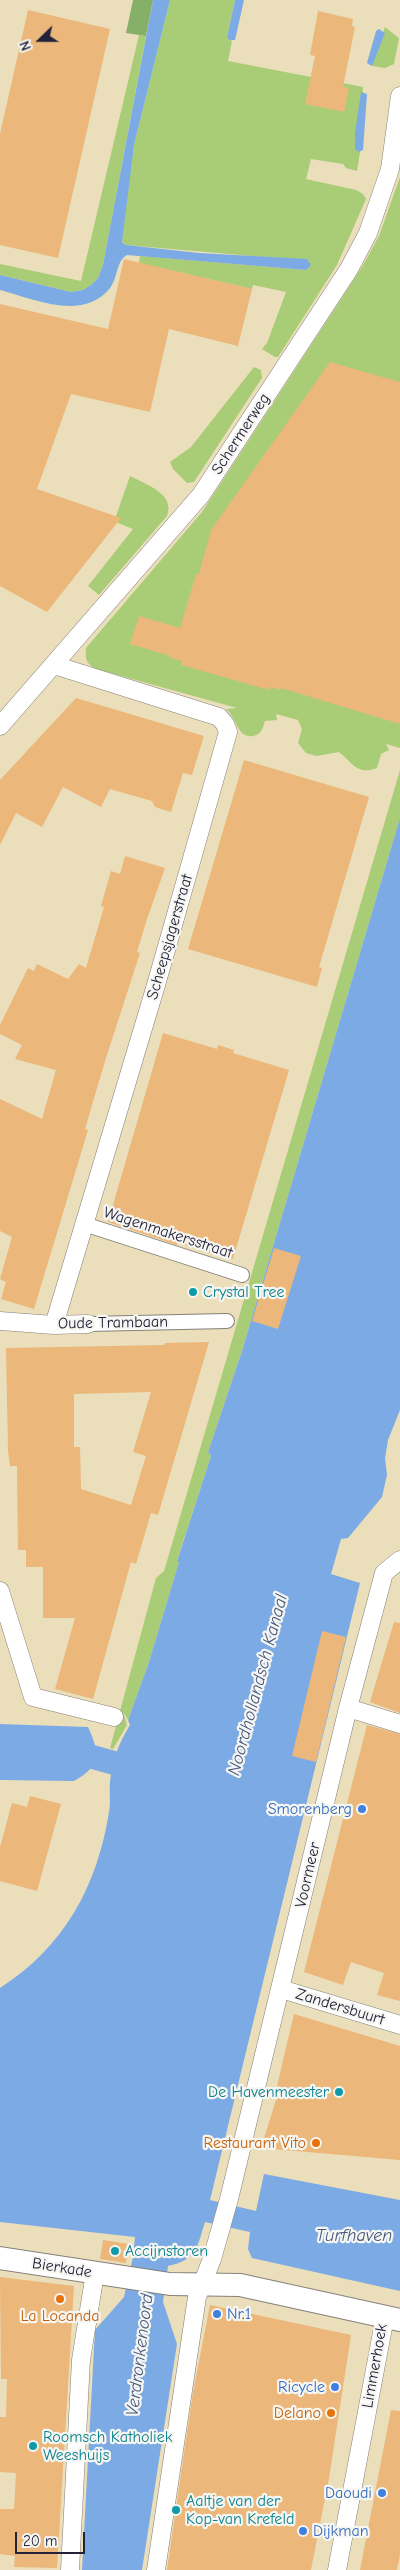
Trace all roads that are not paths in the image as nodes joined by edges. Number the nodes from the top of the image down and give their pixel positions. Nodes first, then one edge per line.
1 (400, 96) edge
2 (54, 665) junction
3 (0, 726) edge
4 (84, 1224) junction
5 (242, 1275) dead end
6 (0, 1321) edge
7 (227, 1321) dead end
8 (88, 1324) joint
9 (54, 1325) junction
10 (400, 1560) edge
11 (0, 1591) edge
12 (6, 1630) edge
13 (348, 1708) junction
14 (114, 1717) dead end
15 (400, 1724) edge
16 (281, 1989) junction
17 (400, 2025) edge
18 (0, 2258) edge
19 (95, 2273) junction
20 (170, 2284) joint
21 (201, 2285) junction
22 (393, 2319) edge
23 (70, 2570) edge
24 (156, 2570) edge
25 (338, 2570) edge

1 - 2 street, Schermerweg
2 - 3 street, Schermerweg
2 - 4 street, Scheepsjagerstraat
4 - 5 street, Wagenmakersstraat
4 - 9 street, Scheepsjagerstraat
6 - 9 street, Oude Trambaan
7 - 8 street, Oude Trambaan
8 - 9 street, Oude Trambaan
10 - 13 street, Voormeer
11 - 12 street
12 - 14 street
13 - 15 street
13 - 16 street, Voormeer
16 - 17 street, Zandersbuurt
16 - 21 street, Voormeer
18 - 19 street, Bierkade
19 - 20 street, Bierkade
19 - 23 street
20 - 21 street, Limmerhoek
21 - 22 street, Limmerhoek
21 - 24 street
22 - 25 street, Limmerhoek

